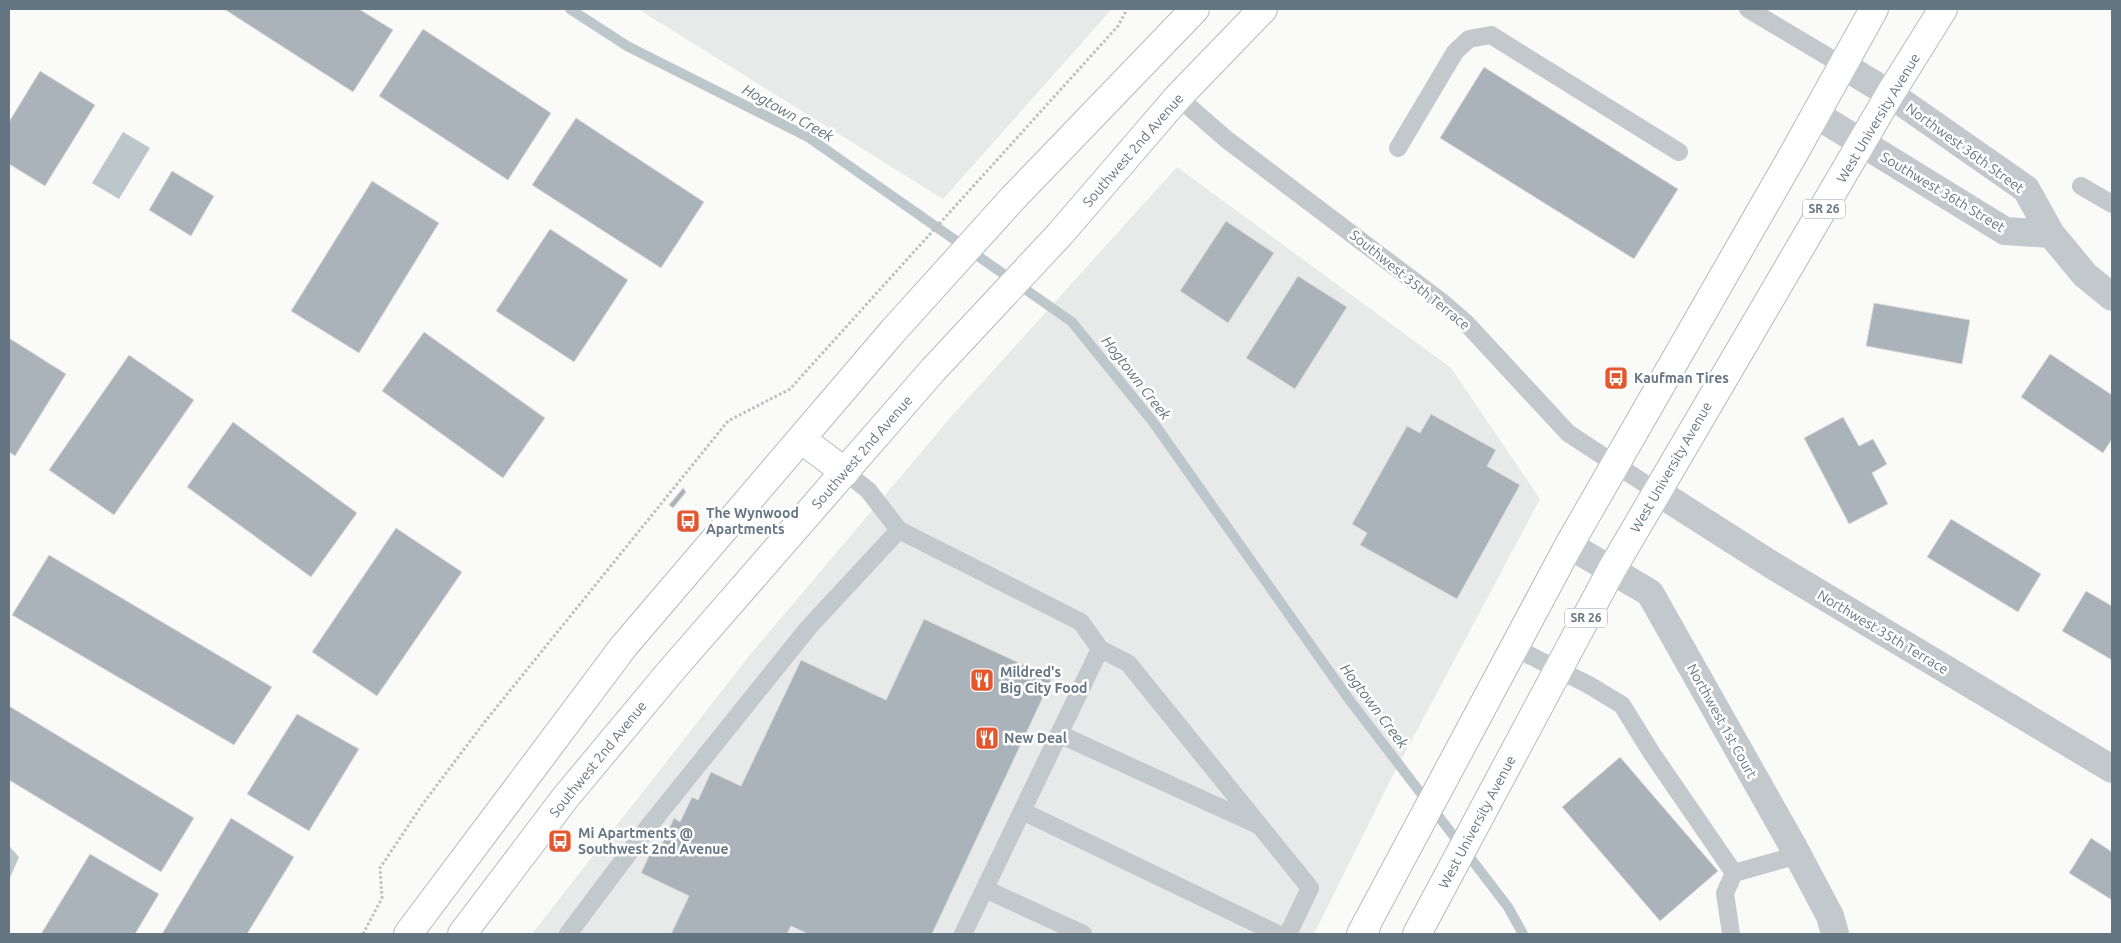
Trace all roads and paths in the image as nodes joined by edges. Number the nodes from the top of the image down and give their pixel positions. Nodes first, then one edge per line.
1 (1127, 9) edge
2 (1195, 9) edge
3 (1263, 9) edge
4 (1748, 9) edge
5 (1874, 9) edge
6 (1943, 9) edge
7 (1842, 65) junction
8 (1890, 94) junction
9 (1178, 97) junction
10 (1815, 114) junction
11 (1861, 144) junction
12 (1398, 148) dead end
13 (1679, 152) dead end
14 (2081, 186) dead end
15 (2112, 204) edge
16 (2051, 234) junction
17 (2112, 267) edge
18 (2084, 275) junction
19 (2112, 297) edge
20 (801, 439) junction
21 (1614, 463) junction
22 (845, 472) junction
23 (1656, 491) junction
24 (899, 530) junction
25 (1569, 545) junction
26 (1612, 569) junction
27 (1513, 648) junction
28 (1100, 649) junction
29 (1558, 670) junction
30 (1059, 734) junction
31 (2112, 770) edge
32 (1022, 811) junction
33 (1261, 827) junction
34 (1798, 855) junction
35 (1734, 872) junction
36 (985, 889) junction
37 (1364, 930) edge
38 (363, 934) edge
39 (408, 934) edge
40 (462, 934) edge
41 (568, 934) edge
42 (963, 934) edge
43 (1083, 934) edge
44 (1278, 934) edge
45 (1288, 934) edge
46 (1417, 934) edge
47 (1731, 934) edge
48 (1835, 934) edge

1 - 38 path
2 - 20 main road
3 - 9 main road, Southwest 2nd Avenue
4 - 7 lane
5 - 7 main road
6 - 8 main road, West University Avenue / SR 26
7 - 8 street, Northwest 36th Street
7 - 10 main road
8 - 11 main road, West University Avenue / SR 26
8 - 16 street, Northwest 36th Street
9 - 21 lane, Southwest 35th Terrace
9 - 22 main road, Southwest 2nd Avenue
10 - 11 street, Southwest 36th Street
10 - 21 main road
11 - 16 street, Southwest 36th Street
11 - 23 main road, West University Avenue / SR 26
12 - 13 lane
14 - 15 lane
16 - 18 street, Northwest 36th Street
17 - 18 street
18 - 19 street, Northwest 36th Street
20 - 22 main road
20 - 39 main road
21 - 23 lane, Southwest 35th Terrace
21 - 25 main road
22 - 24 lane
22 - 40 main road, Southwest 2nd Avenue
23 - 26 main road, West University Avenue / SR 26
23 - 31 street, Northwest 35th Terrace
24 - 28 lane
24 - 41 lane
25 - 26 street, Northwest 1st Court
25 - 27 main road
26 - 29 main road, West University Avenue / SR 26
26 - 34 street, Northwest 1st Court
27 - 29 lane
27 - 37 main road
28 - 30 lane
28 - 33 lane
29 - 35 lane
29 - 46 main road, West University Avenue / SR 26
30 - 32 lane
30 - 33 lane
32 - 36 lane
32 - 44 lane
33 - 45 lane
34 - 35 lane
34 - 48 street, Northwest 1st Court
35 - 47 lane
36 - 42 lane
36 - 43 lane

